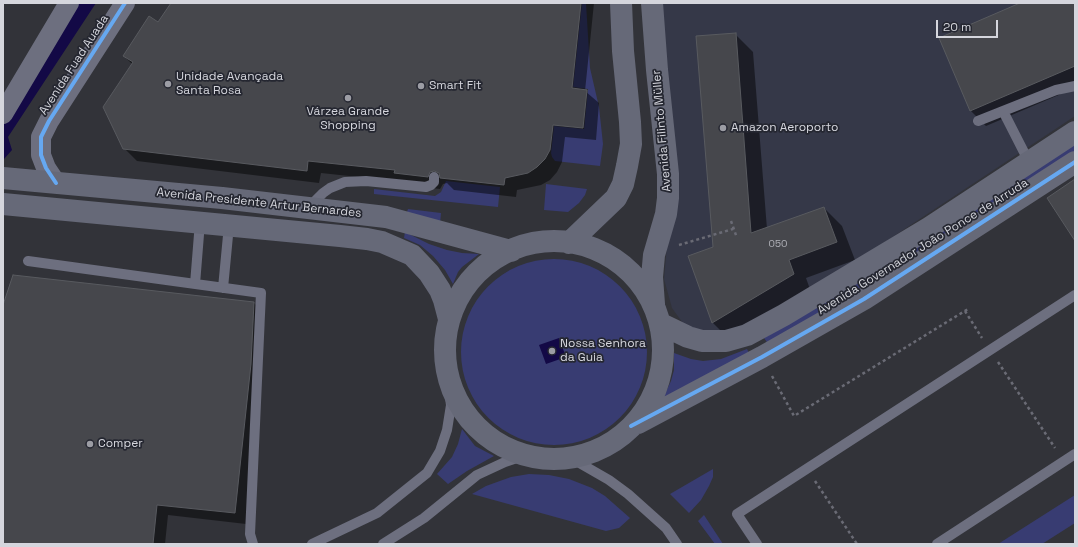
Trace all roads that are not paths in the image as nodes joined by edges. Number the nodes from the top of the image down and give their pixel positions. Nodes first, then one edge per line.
1 (69, 3) edge
2 (125, 3) edge
3 (621, 3) edge
4 (652, 3) edge
5 (1075, 86) edge
6 (1003, 111) junction
7 (3, 114) edge
8 (978, 121) dead end
9 (1075, 132) edge
10 (1029, 162) junction
11 (1075, 162) edge
12 (434, 177) dead end
13 (3, 178) edge
14 (56, 183) junction
15 (3, 204) edge
16 (308, 208) junction
17 (200, 222) junction
18 (229, 225) junction
19 (569, 242) junction
20 (511, 251) junction
21 (28, 261) dead end
22 (194, 284) junction
23 (223, 288) junction
24 (1075, 296) edge
25 (658, 314) junction
26 (449, 319) junction
27 (448, 382) junction
28 (631, 426) junction
29 (1075, 454) edge
30 (533, 456) junction
31 (568, 457) junction
32 (675, 543) edge
33 (253, 544) edge
34 (312, 544) edge
35 (383, 544) edge
36 (756, 544) edge
37 (937, 544) edge

1 - 7 street
2 - 14 street, Avenida Fuad Auada
3 - 19 main road
4 - 25 main road, Avenida Filinto Müller
5 - 6 lane
6 - 8 lane
6 - 10 lane
9 - 10 main road, Avenida Governador João Ponce de Arruda
10 - 25 main road, Avenida Governador João Ponce de Arruda
11 - 28 main road, Avenida Governador João Ponce de Arruda
12 - 16 lane
13 - 14 main road, Avenida Presidente Artur Bernardes
14 - 16 main road, Avenida Presidente Artur Bernardes
15 - 17 main road, Avenida Presidente Artur Bernardes
16 - 20 main road, Avenida Presidente Artur Bernardes
17 - 18 main road, Avenida Presidente Artur Bernardes
17 - 22 lane
18 - 23 lane
18 - 26 main road, Avenida Presidente Artur Bernardes
19 - 20 main road
19 - 25 main road
20 - 26 main road
21 - 22 lane
22 - 23 lane
23 - 33 lane
24 - 36 lane
25 - 28 main road
26 - 27 main road
27 - 30 main road
27 - 34 lane
28 - 31 main road
29 - 37 lane
30 - 31 main road
30 - 35 lane
31 - 32 lane

